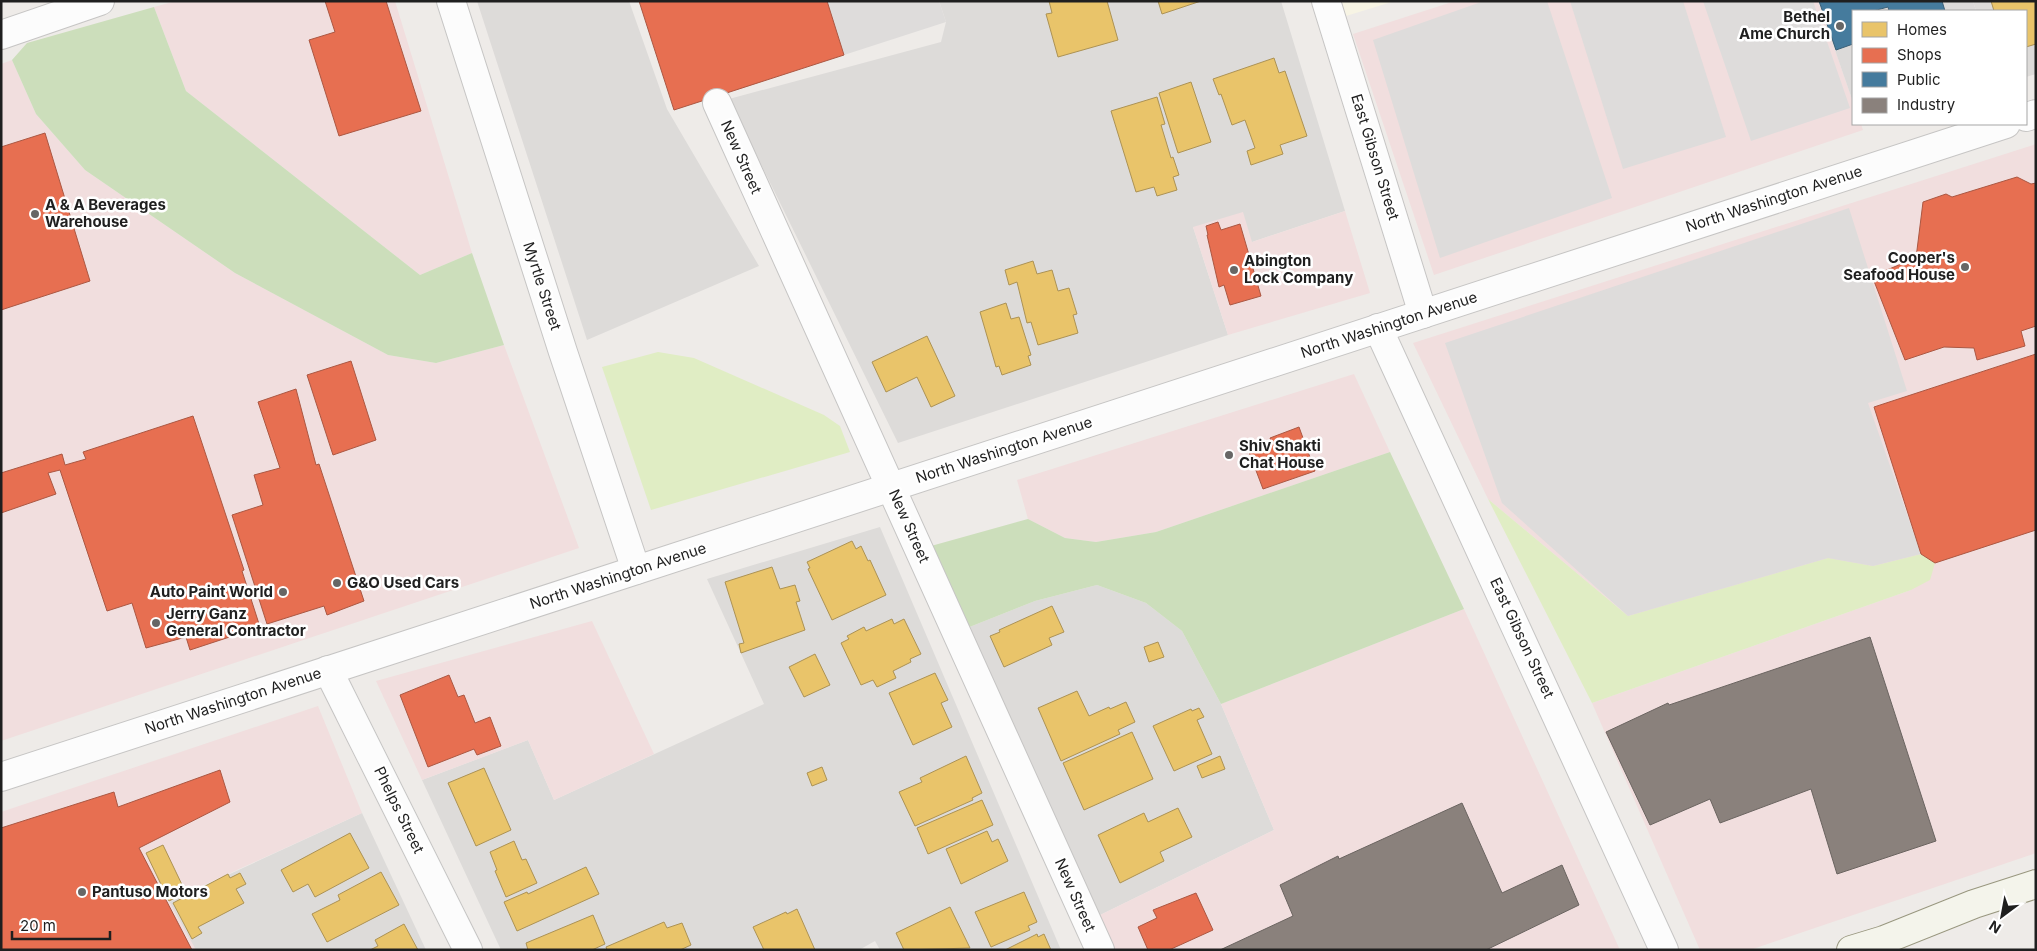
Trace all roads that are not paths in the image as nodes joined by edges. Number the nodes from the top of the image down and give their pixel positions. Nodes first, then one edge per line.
1 (100, 1) edge
2 (451, 1) edge
3 (1326, 1) edge
4 (1, 35) edge
5 (717, 103) dead end
6 (2003, 125) edge
7 (1423, 314) junction
8 (1378, 328) junction
9 (891, 487) junction
10 (636, 570) junction
11 (328, 670) junction
12 (1, 777) edge
13 (2036, 884) edge
14 (468, 950) edge
15 (1100, 950) edge
16 (1664, 950) edge
17 (1851, 950) edge

1 - 4 street
2 - 10 street, Myrtle Street
3 - 7 street, East Gibson Street
5 - 9 street, New Street
6 - 7 street, North Washington Avenue
7 - 8 street, North Washington Avenue
8 - 9 street, North Washington Avenue
8 - 16 street, East Gibson Street
9 - 10 street, North Washington Avenue
9 - 15 street, New Street
10 - 11 street, North Washington Avenue
11 - 12 street, North Washington Avenue
11 - 14 street, Phelps Street
13 - 17 main road

